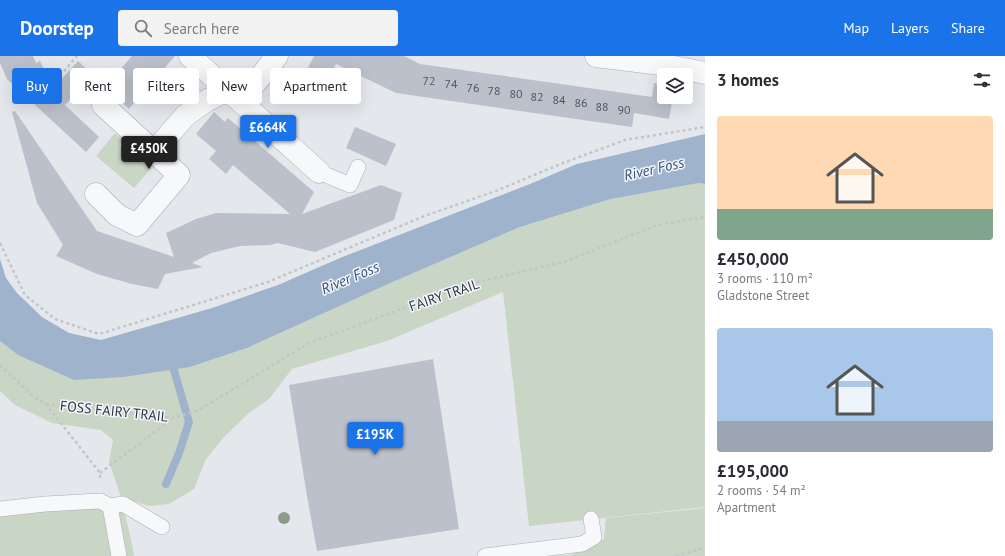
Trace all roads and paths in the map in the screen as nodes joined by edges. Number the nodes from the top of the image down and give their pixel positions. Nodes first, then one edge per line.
1 (77, 56) edge
2 (190, 56) edge
3 (277, 56) edge
4 (596, 56) edge
5 (653, 60) edge
6 (262, 70) edge
7 (207, 71) edge
8 (705, 73) edge
9 (62, 74) edge
10 (207, 101) edge
11 (243, 104) edge
12 (103, 105) dead end
13 (705, 127) edge
14 (154, 152) junction
15 (358, 167) dead end
16 (319, 172) joint
17 (96, 194) dead end
18 (705, 217) edge
19 (0, 243) edge
20 (0, 365) edge
21 (46, 404) junction
22 (182, 416) joint
23 (172, 418) junction
24 (100, 473) junction
25 (105, 504) junction
26 (0, 509) edge
27 (591, 519) dead end
28 (162, 527) dead end
29 (705, 548) edge
30 (119, 556) edge
31 (486, 556) edge
32 (676, 556) edge

1 - 9 path
2 - 7 street
3 - 6 street
4 - 5 street
5 - 8 street
10 - 14 street
11 - 16 street
12 - 14 street
13 - 19 path
14 - 17 street
15 - 16 lane
18 - 22 path, FAIRY TRAIL
20 - 21 path
21 - 23 path, FOSS FAIRY TRAIL
21 - 24 path
22 - 23 path, FOSS FAIRY TRAIL
23 - 24 path
24 - 25 path
25 - 26 lane
25 - 28 lane
25 - 30 lane
27 - 31 lane
29 - 32 path

